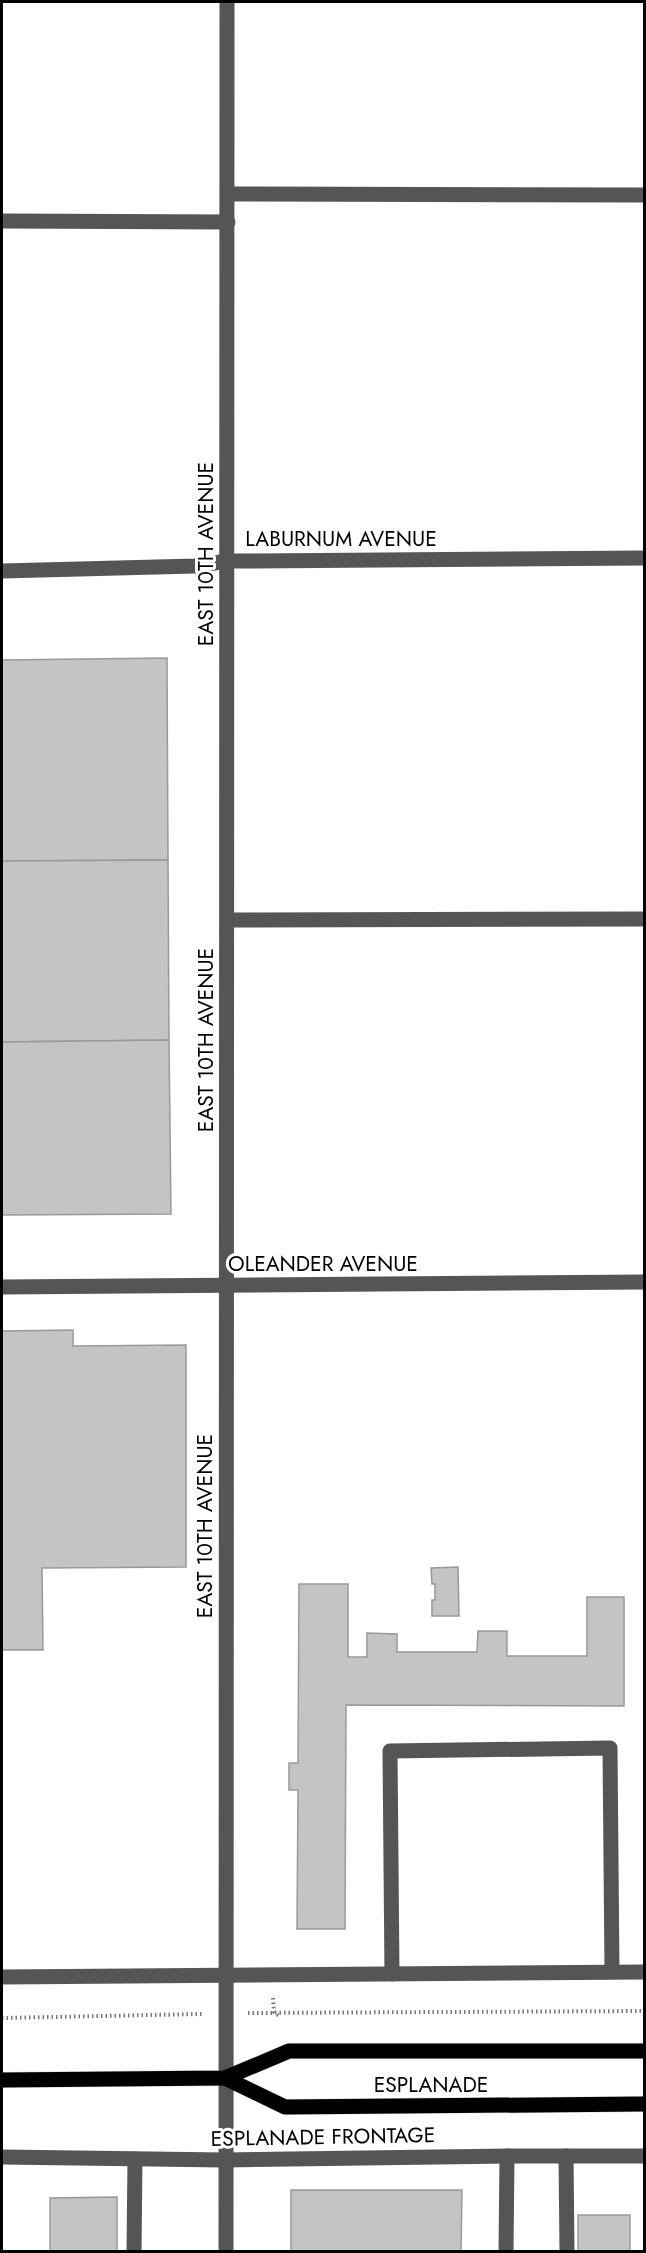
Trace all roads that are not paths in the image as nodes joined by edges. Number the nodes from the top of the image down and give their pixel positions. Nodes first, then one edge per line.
1 (227, 2) edge
2 (228, 194) junction
3 (645, 195) edge
4 (2, 222) edge
5 (228, 222) junction
6 (645, 558) edge
7 (227, 561) junction
8 (2, 572) edge
9 (645, 919) edge
10 (227, 920) junction
11 (645, 1282) edge
12 (226, 1286) junction
13 (2, 1287) edge
14 (612, 1972) junction
15 (645, 1972) edge
16 (392, 1974) junction
17 (226, 1976) junction
18 (2, 1977) edge
19 (645, 2051) edge
20 (225, 2078) junction
21 (2, 2080) edge
22 (645, 2104) edge
23 (507, 2156) junction
24 (566, 2156) junction
25 (645, 2156) edge
26 (2, 2157) edge
27 (135, 2159) junction
28 (225, 2160) junction
29 (134, 2252) edge
30 (226, 2252) edge
31 (506, 2252) edge
32 (567, 2252) edge

1 - 2 street, EAST 10TH AVENUE
2 - 3 street
2 - 5 street, EAST 10TH AVENUE
4 - 5 street
5 - 7 street, EAST 10TH AVENUE
6 - 7 street, LABURNUM AVENUE
7 - 8 street, LABURNUM AVENUE
7 - 10 street, EAST 10TH AVENUE
9 - 10 street
10 - 12 street, EAST 10TH AVENUE
11 - 12 street, OLEANDER AVENUE
12 - 13 street, OLEANDER AVENUE
12 - 17 street, EAST 10TH AVENUE
14 - 15 street
14 - 16 street
14 - 16 street
16 - 17 street
17 - 18 street
17 - 20 street, EAST 10TH AVENUE
19 - 20 main road, ESPLANADE
20 - 21 main road, ESPLANADE
20 - 22 main road, ESPLANADE
20 - 28 street, EAST 10TH AVENUE
23 - 24 street, ESPLANADE FRONTAGE
23 - 28 street, ESPLANADE FRONTAGE
23 - 31 street
24 - 25 street, ESPLANADE FRONTAGE
24 - 32 street
26 - 27 street, ESPLANADE FRONTAGE
27 - 28 street, ESPLANADE FRONTAGE
27 - 29 street
28 - 30 street, EAST 10TH AVENUE

